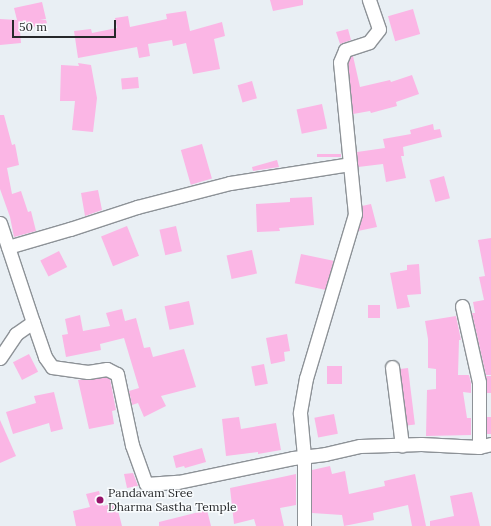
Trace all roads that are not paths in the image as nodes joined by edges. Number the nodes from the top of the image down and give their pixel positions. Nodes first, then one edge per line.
1 (368, 0) edge
2 (350, 164) junction
3 (0, 223) edge
4 (6, 252) edge
5 (462, 306) dead end
6 (33, 322) junction
7 (0, 358) edge
8 (392, 367) dead end
9 (402, 444) junction
10 (485, 446) edge
11 (304, 456) junction
12 (304, 526) edge

1 - 2 street
2 - 4 street
2 - 11 street
3 - 4 street
4 - 6 street
5 - 10 street
6 - 7 street
6 - 11 street
8 - 9 street
9 - 10 street
9 - 11 street
11 - 12 street

